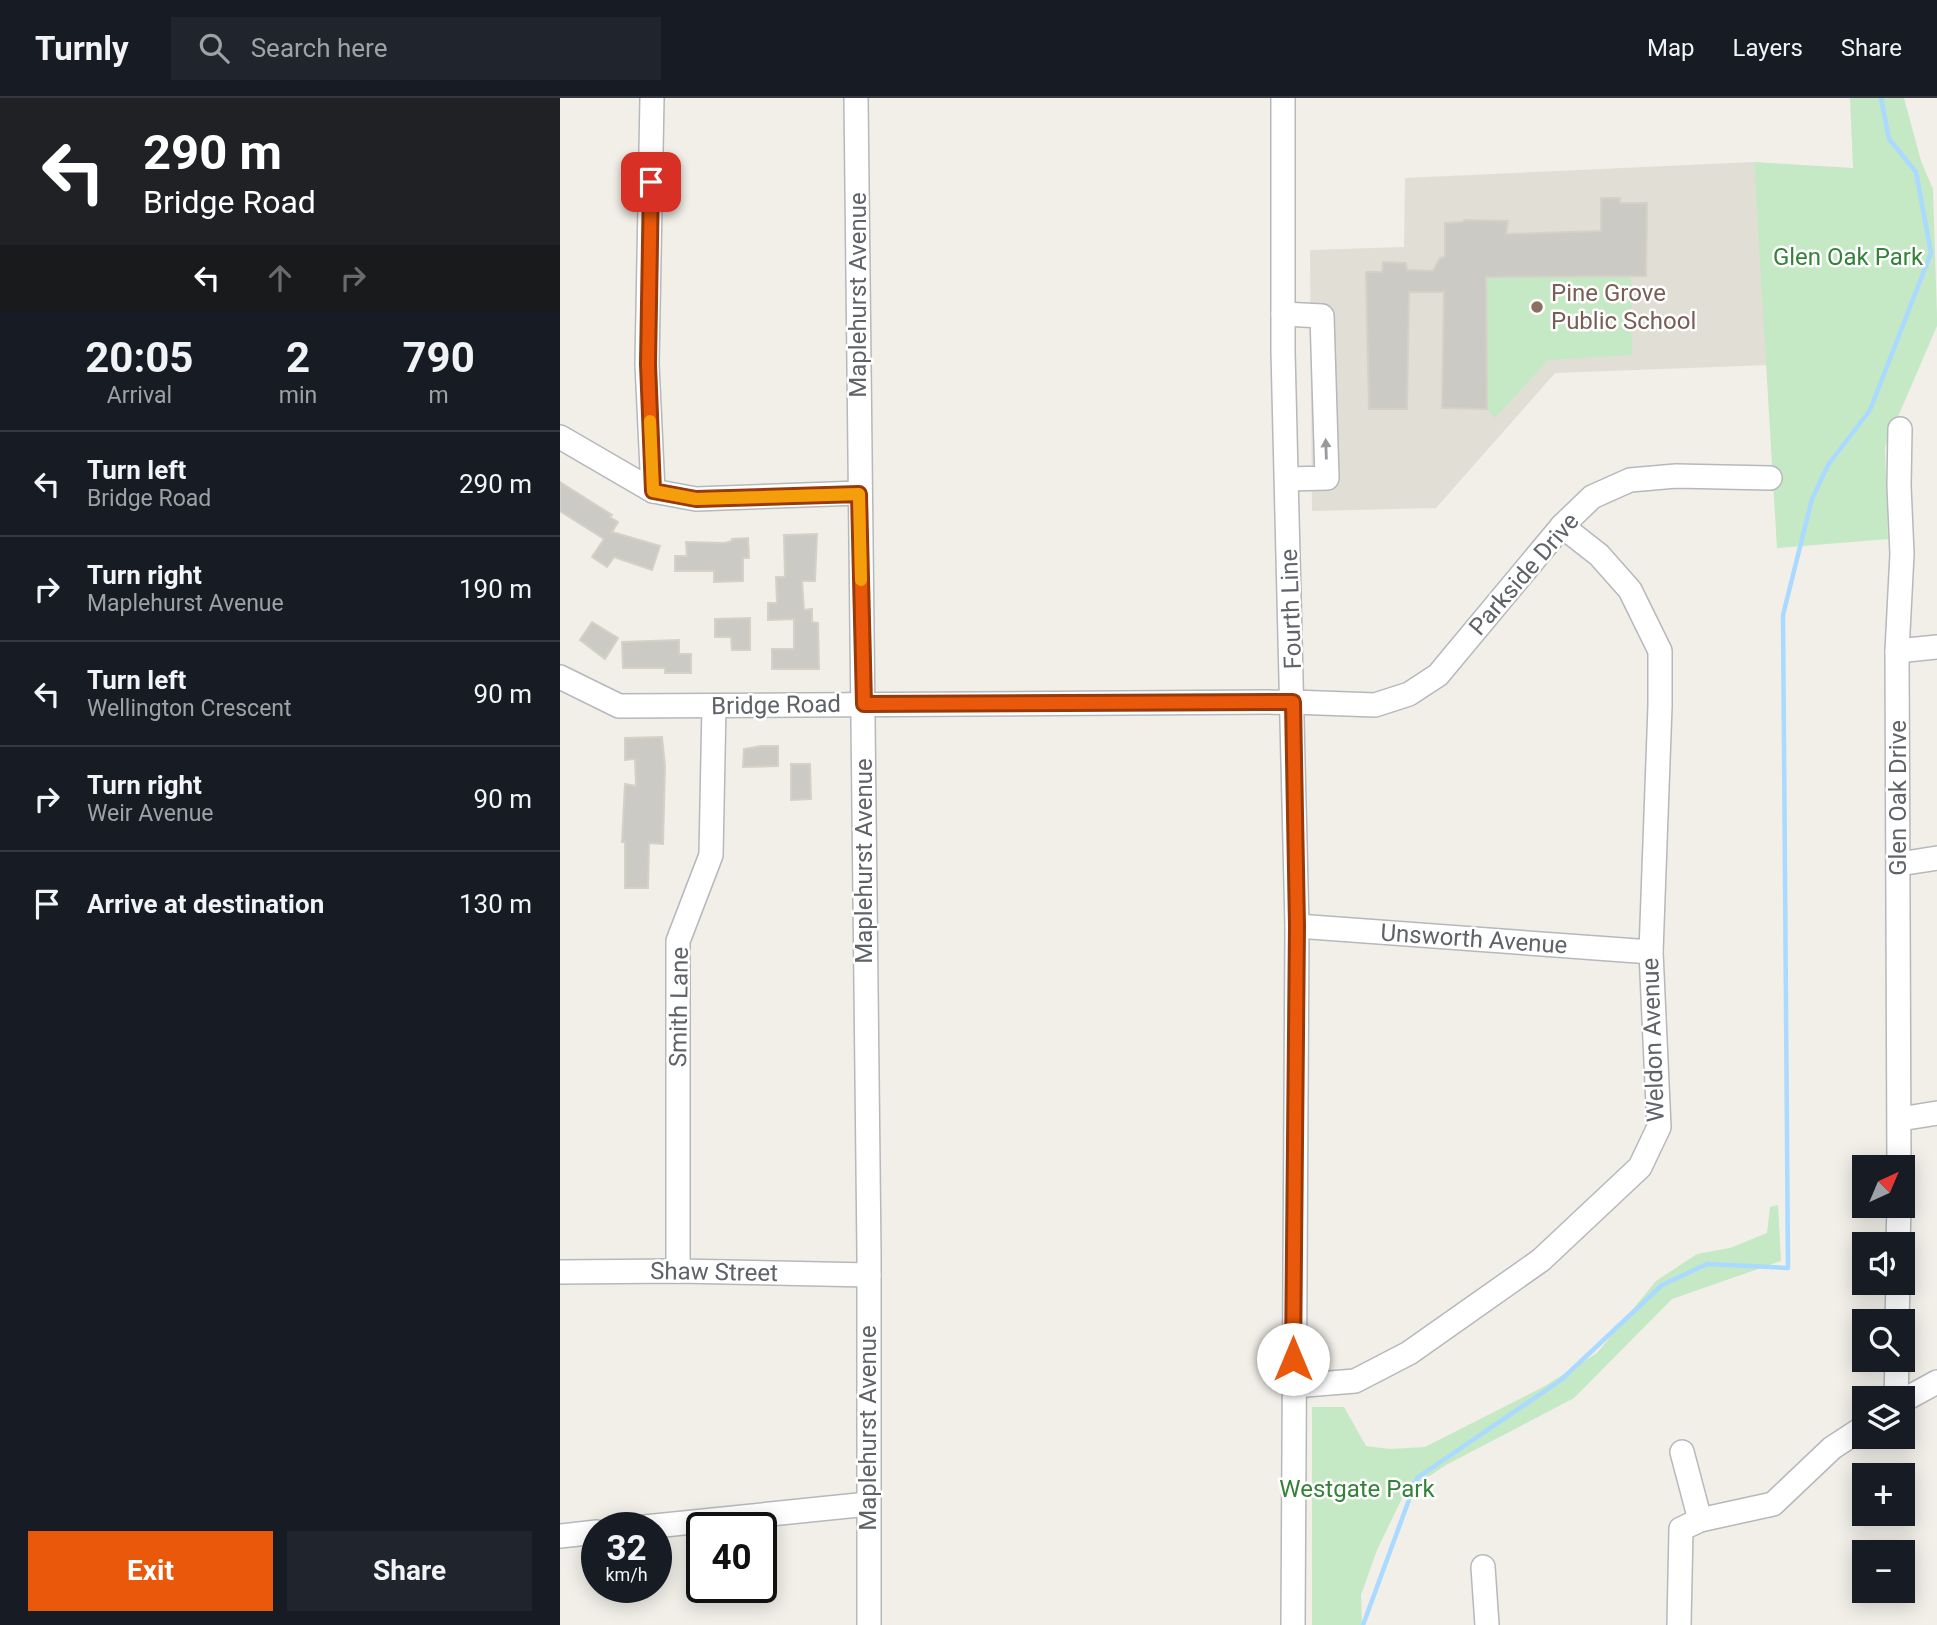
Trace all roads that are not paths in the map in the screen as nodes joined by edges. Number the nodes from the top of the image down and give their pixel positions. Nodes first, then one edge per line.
1 (652, 98) edge
2 (856, 98) edge
3 (1283, 98) edge
4 (1283, 314) junction
5 (1900, 429) dead end
6 (560, 437) edge
7 (1770, 478) dead end
8 (1287, 479) junction
9 (653, 491) junction
10 (859, 494) junction
11 (1562, 526) junction
12 (1937, 647) edge
13 (1897, 651) junction
14 (560, 677) edge
15 (1293, 702) junction
16 (864, 704) junction
17 (714, 706) junction
18 (1937, 858) edge
19 (1899, 864) junction
20 (1297, 926) junction
21 (1651, 952) junction
22 (1937, 1114) edge
23 (1900, 1119) junction
24 (1899, 1155) edge
25 (678, 1271) junction
26 (560, 1272) edge
27 (869, 1275) junction
28 (1937, 1382) edge
29 (1293, 1386) junction
30 (1915, 1394) edge
31 (1852, 1435) edge
32 (1682, 1452) dead end
33 (868, 1504) junction
34 (1700, 1521) junction
35 (672, 1524) edge
36 (581, 1533) edge
37 (560, 1535) edge
38 (1483, 1567) dead end
39 (869, 1625) edge
40 (1293, 1625) edge
41 (1487, 1625) edge
42 (1679, 1625) edge

1 - 9 street
2 - 10 street, Maplehurst Avenue
3 - 4 street, Fourth Line
4 - 8 street, Fourth Line
8 -> 4 street
5 - 13 street, Glen Oak Drive
6 - 9 street
7 - 11 street, Parkside Drive
8 - 15 street, Fourth Line
9 - 10 street
10 - 16 street, Maplehurst Avenue
11 - 15 street, Parkside Drive
11 - 21 street, Weldon Avenue
12 - 13 street
13 - 19 street, Glen Oak Drive
14 - 17 street, Bridge Road
15 - 16 street, Bridge Road
15 - 20 street, Fourth Line
16 - 17 street, Bridge Road
16 - 27 street, Maplehurst Avenue
17 - 25 street, Smith Lane
18 - 19 street
19 - 23 street, Glen Oak Drive
20 - 21 street, Unsworth Avenue
20 - 29 street, Fourth Line
21 - 29 street, Weldon Avenue
22 - 23 street
23 - 24 street, Glen Oak Drive
25 - 26 street, Shaw Street
25 - 27 street, Shaw Street
27 - 33 street, Maplehurst Avenue
28 - 30 street
29 - 40 street, Fourth Line
31 - 34 street
32 - 34 street
33 - 35 street
33 - 39 street, Maplehurst Avenue
34 - 42 street
36 - 37 street
38 - 41 street

